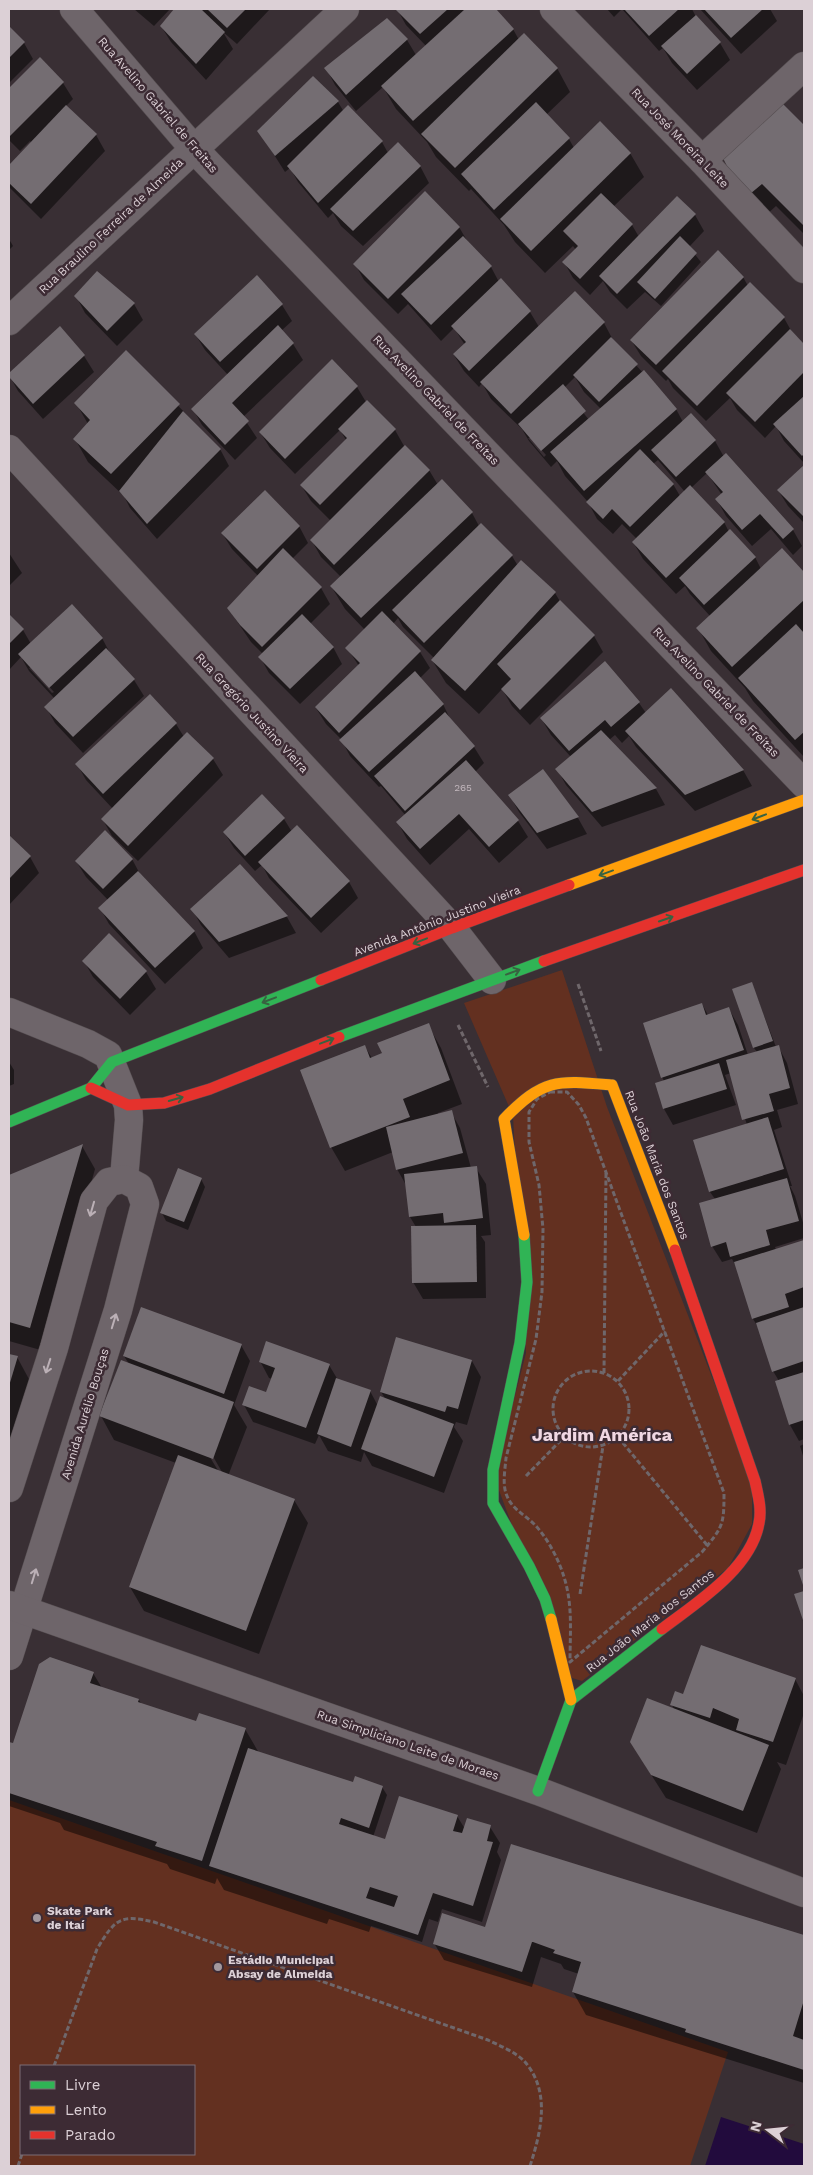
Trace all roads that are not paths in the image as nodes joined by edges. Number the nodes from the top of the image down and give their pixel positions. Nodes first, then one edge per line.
1 (74, 9) edge
2 (346, 9) edge
3 (554, 9) edge
4 (804, 66) edge
5 (194, 148) junction
6 (702, 160) junction
7 (804, 269) edge
8 (9, 321) edge
9 (9, 449) edge
10 (804, 784) edge
11 (804, 800) edge
12 (804, 870) edge
13 (452, 928) junction
14 (492, 980) junction
15 (9, 1012) edge
16 (112, 1062) junction
17 (91, 1088) junction
18 (128, 1105) junction
19 (9, 1122) edge
20 (124, 1179) junction
21 (9, 1488) edge
22 (16, 1607) edge
23 (9, 1656) edge
24 (571, 1700) junction
25 (538, 1790) junction
26 (804, 1893) edge

1 - 5 street, Rua Avelino Gabriel de Freitas
2 - 5 street, Rua Braulino Ferreira de Almeida
3 - 6 street, Rua José Moreira Leite
4 - 6 street
5 - 8 street, Rua Braulino Ferreira de Almeida
5 - 10 street, Rua Avelino Gabriel de Freitas
6 - 7 street, Rua José Moreira Leite
9 - 13 street, Rua Gregório Justino Vieira
11 -> 13 main road, Avenida Antônio Justino Vieira
14 -> 12 main road
13 - 14 street, Rua Gregório Justino Vieira
13 -> 16 main road, Avenida Antônio Justino Vieira
18 -> 14 main road
15 - 16 street
16 - 17 main road, Avenida Antônio Justino Vieira
16 - 18 street
17 - 18 main road
17 - 19 main road, Avenida Antônio Justino Vieira
18 - 20 street
20 -> 21 street
22 -> 20 street, Avenida Aurélio Bouças
22 - 23 street, Avenida Aurélio Bouças
22 - 25 street, Rua Simpliciano Leite de Moraes
24 - 24 main road, Rua João Maria dos Santos
24 - 25 main road
25 - 26 street, Rua Simpliciano Leite de Moraes

